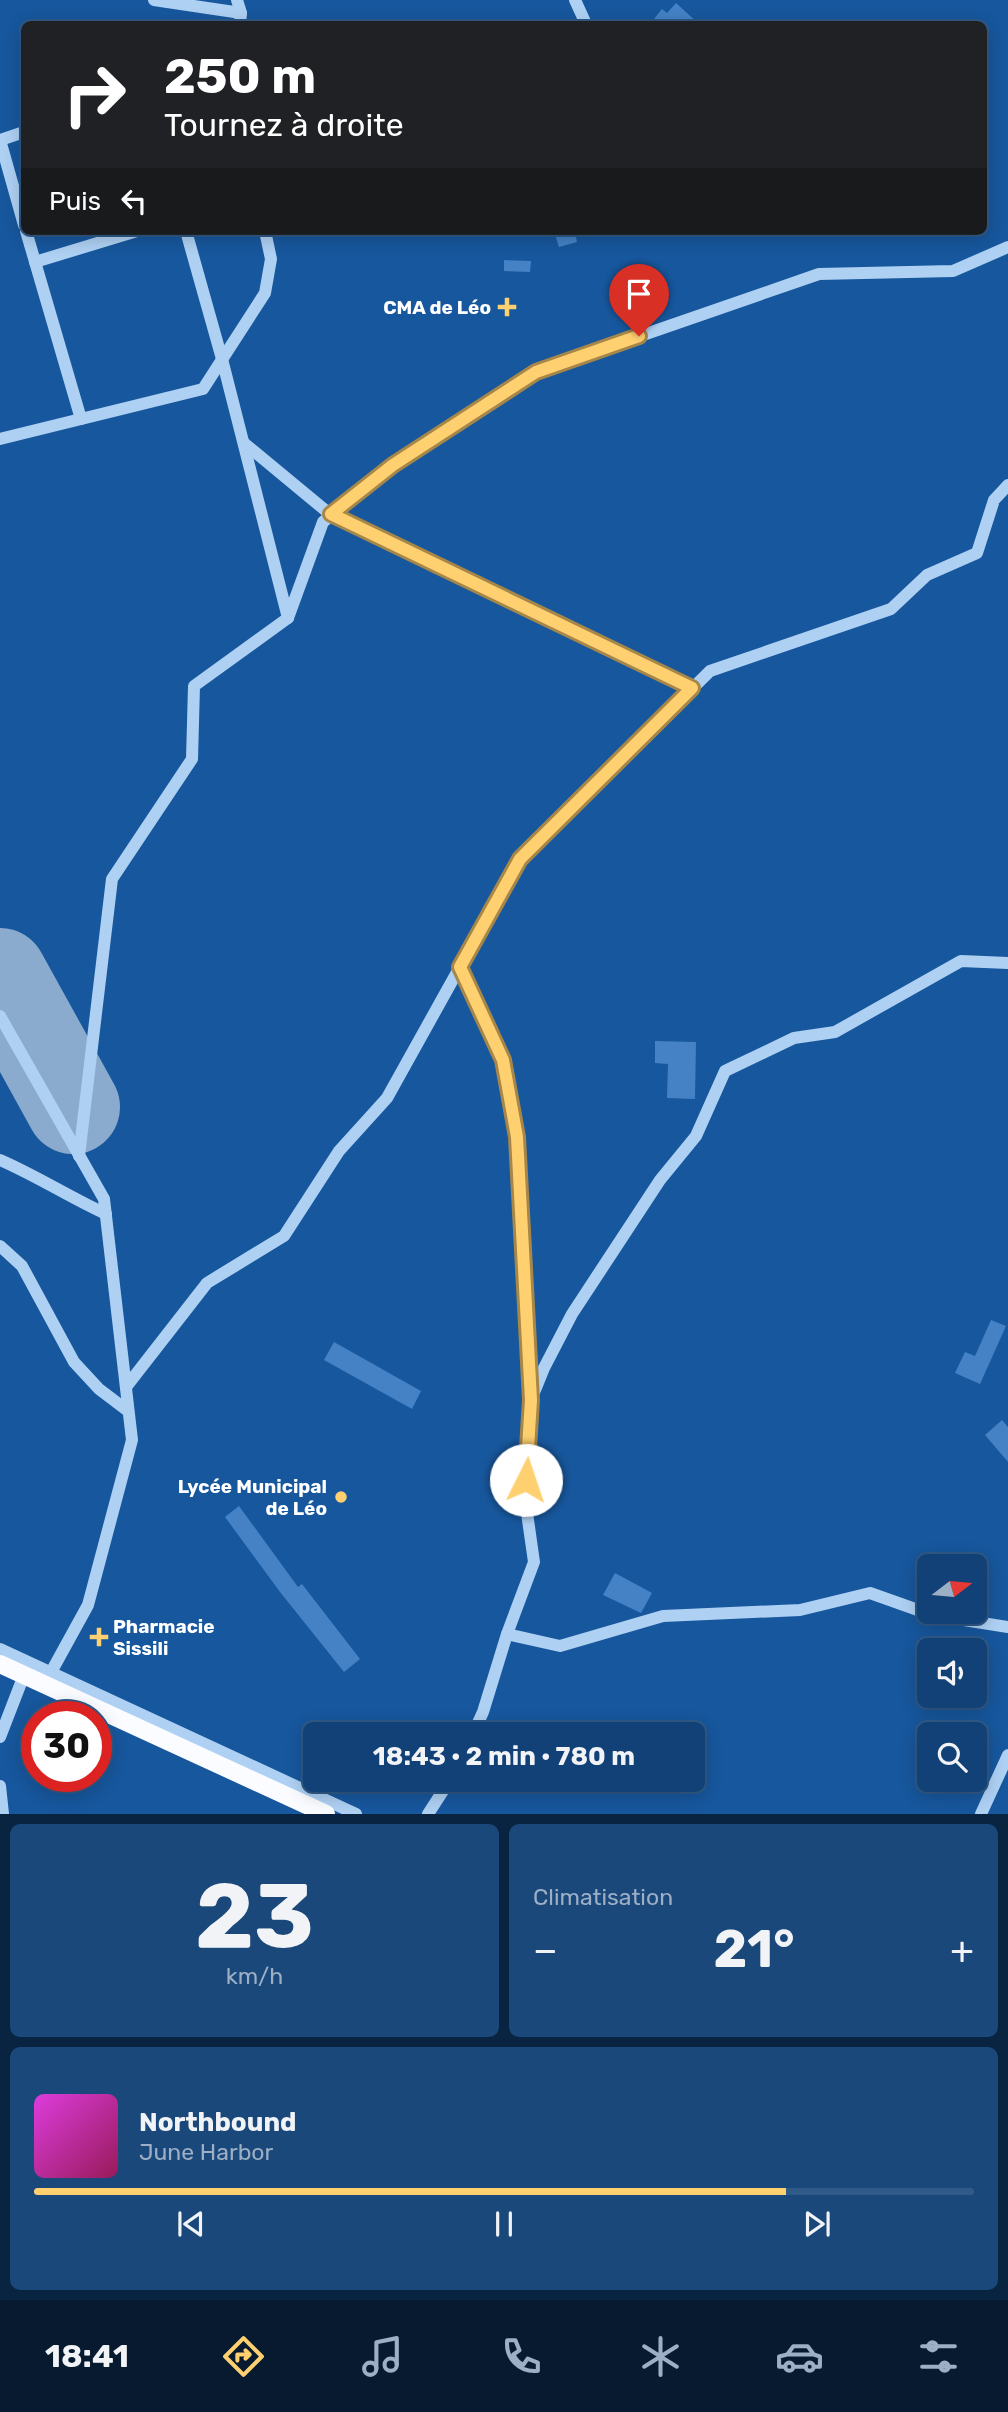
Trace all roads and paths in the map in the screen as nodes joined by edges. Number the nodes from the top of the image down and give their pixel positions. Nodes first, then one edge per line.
1 (154, 0) edge
2 (237, 0) edge
3 (575, 0) edge
4 (240, 19) edge
5 (585, 21) edge
6 (21, 133) edge
7 (0, 140) edge
8 (21, 214) edge
9 (27, 235) edge
10 (124, 235) edge
11 (187, 235) edge
12 (266, 235) edge
13 (1008, 247) edge
14 (35, 262) junction
15 (222, 359) junction
16 (80, 419) junction
17 (0, 439) edge
18 (243, 442) junction
19 (1008, 485) edge
20 (331, 514) junction
21 (288, 618) junction
22 (692, 688) junction
23 (1008, 963) edge
24 (460, 967) junction
25 (0, 1016) edge
26 (79, 1156) junction
27 (0, 1160) edge
28 (106, 1214) junction
29 (0, 1246) edge
30 (126, 1387) junction
31 (531, 1400) junction
32 (128, 1411) junction
33 (1008, 1627) edge
34 (507, 1634) junction
35 (0, 1649) edge
36 (0, 1664) edge
37 (24, 1675) junction
38 (47, 1678) junction
39 (478, 1722) edge
40 (0, 1737) edge
41 (1008, 1755) edge
42 (0, 1786) edge
43 (442, 1792) edge
44 (3, 1814) edge
45 (327, 1814) edge
46 (356, 1814) edge
47 (428, 1814) edge
48 (981, 1814) edge

1 - 4 street
2 - 4 street
3 - 5 street
6 - 7 street
7 - 8 street
9 - 14 street
10 - 14 street
11 - 15 street
12 - 15 street
13 - 20 street
14 - 16 street
15 - 16 street
15 - 18 street
16 - 17 street
18 - 20 street
18 - 21 street
19 - 22 street
20 - 21 street
20 - 22 street
21 - 26 street
22 - 24 street
23 - 31 street
24 - 30 street
24 - 31 street
25 - 26 street
26 - 28 street
27 - 28 street
28 - 30 street
29 - 32 street
30 - 32 street
31 - 34 street
32 - 38 street
33 - 34 street
34 - 39 street
35 - 38 street
36 - 37 main road
37 - 38 main road
37 - 40 street
38 - 45 main road
38 - 46 street
41 - 48 street
42 - 44 street
43 - 47 street

